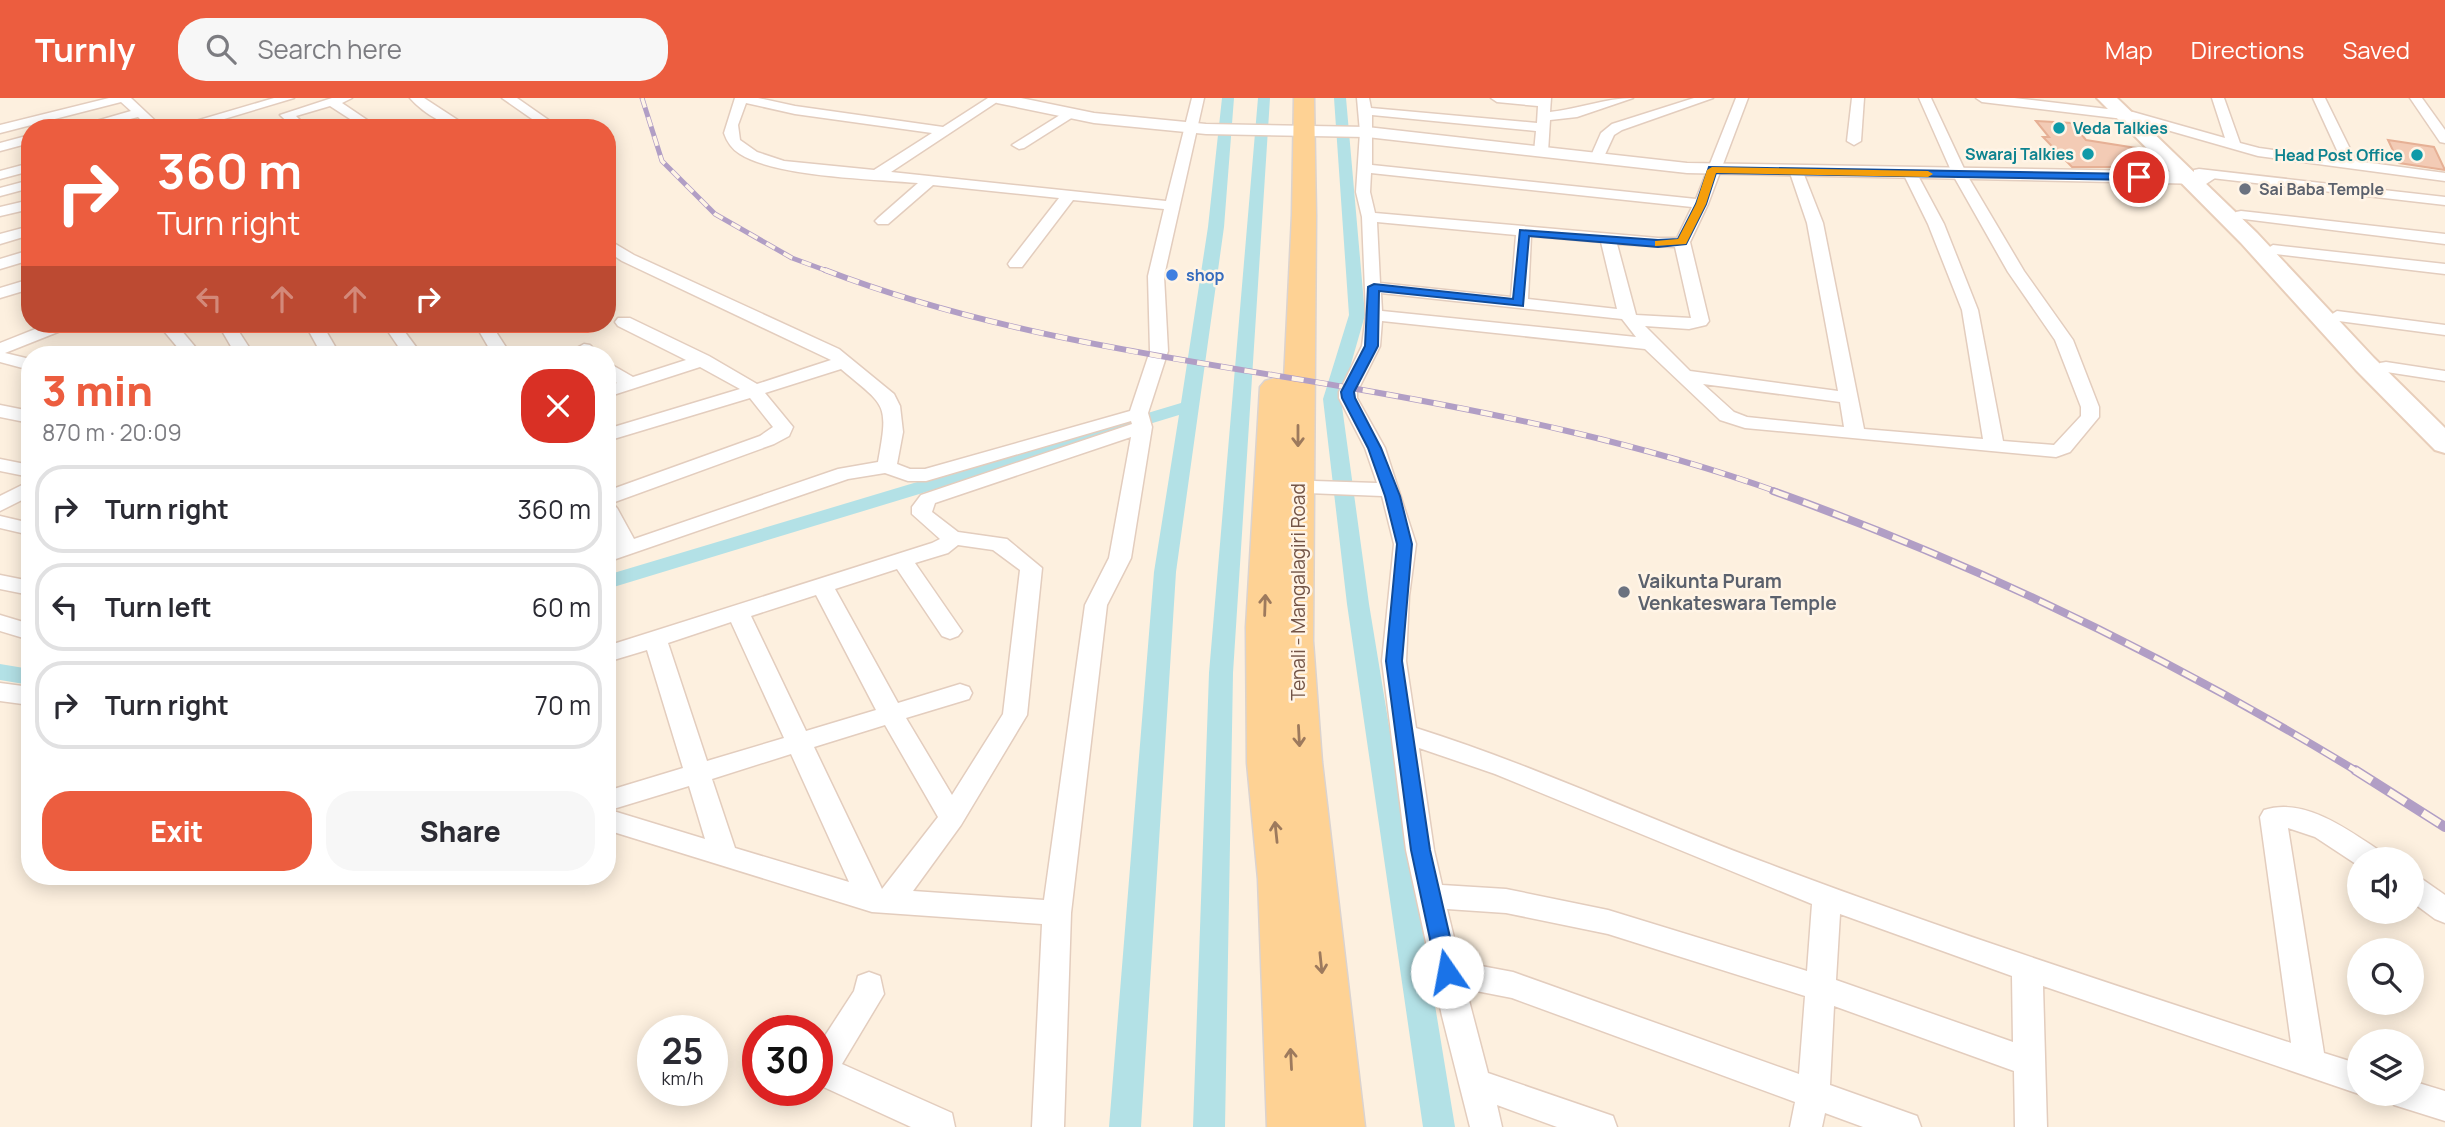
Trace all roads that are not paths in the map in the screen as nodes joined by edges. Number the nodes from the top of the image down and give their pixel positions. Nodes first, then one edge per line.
1 (288, 98) edge
2 (346, 98) edge
3 (416, 98) edge
4 (508, 98) edge
5 (997, 98) edge
6 (1198, 98) edge
7 (1497, 98) edge
8 (1627, 98) edge
9 (1707, 98) edge
10 (1742, 98) edge
11 (1858, 98) edge
12 (1926, 98) edge
13 (1982, 98) edge
14 (2218, 98) edge
15 (2319, 98) edge
16 (2416, 98) edge
17 (741, 99) edge
18 (1545, 100) edge
19 (332, 102) junction
20 (2116, 105) edge
21 (1437, 112) junction
22 (139, 113) junction
23 (1068, 114) junction
24 (1363, 118) edge
25 (40, 119) edge
26 (115, 119) edge
27 (146, 119) edge
28 (211, 119) edge
29 (284, 119) edge
30 (359, 119) edge
31 (448, 119) edge
32 (540, 119) edge
33 (1294, 119) edge
34 (1543, 123) junction
35 (21, 124) edge
36 (1198, 128) junction
37 (0, 129) edge
38 (945, 131) junction
39 (1424, 138) junction
40 (2445, 139) edge
41 (21, 141) edge
42 (1854, 141) dead end
43 (1019, 145) dead end
44 (0, 147) edge
45 (2235, 147) junction
46 (1541, 152) junction
47 (1597, 158) junction
48 (2351, 165) junction
49 (21, 169) edge
50 (1365, 169) junction
51 (1712, 170) junction
52 (1796, 170) junction
53 (1910, 173) junction
54 (1960, 174) junction
55 (0, 175) edge
56 (875, 176) junction
57 (2198, 176) junction
58 (2445, 177) edge
59 (929, 181) junction
60 (21, 186) edge
61 (0, 192) edge
62 (1069, 195) junction
63 (2445, 201) edge
64 (1701, 204) junction
65 (21, 206) edge
66 (1173, 206) junction
67 (0, 212) edge
68 (2241, 215) junction
69 (1368, 217) junction
70 (883, 221) dead end
71 (21, 233) edge
72 (1524, 233) junction
73 (0, 239) edge
74 (1608, 239) junction
75 (2445, 239) edge
76 (1682, 242) junction
77 (616, 250) edge
78 (2273, 250) junction
79 (21, 258) edge
80 (0, 264) edge
81 (1016, 264) dead end
82 (2445, 270) edge
83 (21, 287) edge
84 (1374, 287) junction
85 (0, 293) edge
86 (1519, 303) junction
87 (1374, 315) junction
88 (2337, 316) junction
89 (1629, 318) junction
90 (624, 322) dead end
91 (2445, 330) edge
92 (40, 333) edge
93 (1650, 344) junction
94 (0, 349) edge
95 (0, 357) edge
96 (703, 360) junction
97 (844, 362) junction
98 (21, 363) edge
99 (2386, 367) junction
100 (616, 374) edge
101 (1685, 376) junction
102 (2445, 376) edge
103 (630, 384) junction
104 (616, 389) edge
105 (752, 389) junction
106 (1848, 398) junction
107 (0, 411) edge
108 (21, 415) edge
109 (1140, 420) junction
110 (2445, 425) edge
111 (616, 433) edge
112 (1855, 434) junction
113 (2445, 444) edge
114 (1994, 447) junction
115 (0, 465) edge
116 (887, 467) junction
117 (21, 469) edge
118 (1293, 486) junction
119 (1382, 489) junction
120 (21, 492) edge
121 (616, 495) edge
122 (0, 505) edge
123 (0, 522) edge
124 (21, 527) edge
125 (952, 538) junction
126 (618, 551) edge
127 (902, 560) junction
128 (0, 582) edge
129 (822, 585) junction
130 (21, 587) edge
131 (737, 612) junction
132 (0, 623) edge
133 (21, 629) edge
134 (950, 631) dead end
135 (655, 638) junction
136 (616, 651) edge
137 (0, 692) edge
138 (960, 692) dead end
139 (21, 695) edge
140 (891, 714) junction
141 (1404, 734) junction
142 (799, 742) junction
143 (698, 773) junction
144 (616, 808) edge
145 (616, 813) edge
146 (952, 818) junction
147 (2352, 847) edge
148 (724, 857) junction
149 (1431, 896) junction
150 (2424, 896) edge
151 (1827, 897) junction
152 (880, 901) junction
153 (2445, 911) edge
154 (1057, 913) junction
155 (2027, 970) junction
156 (1447, 972) junction
157 (869, 985) dead end
158 (1820, 988) junction
159 (2029, 1062) junction
160 (2311, 1063) junction
161 (2347, 1075) edge
162 (1475, 1083) junction
163 (1813, 1094) junction
164 (2424, 1100) edge
165 (2445, 1106) edge
166 (943, 1126) edge
167 (1048, 1127) edge
168 (1294, 1127) edge
169 (1338, 1127) edge
170 (1486, 1127) edge
171 (1601, 1127) edge
172 (1806, 1127) edge
173 (1905, 1127) edge
174 (2031, 1127) edge

1 - 28 street
2 - 19 street
3 - 31 street
4 - 32 street
5 - 23 street
5 - 38 street
6 - 36 street
7 - 18 street
8 - 34 street
9 - 47 street
10 - 51 street
11 - 42 street
12 - 54 street
13 - 20 street
14 - 45 street
15 - 48 street
16 - 40 street
17 - 38 street
17 - 56 street
18 - 34 street
19 - 29 street
19 - 30 street
20 - 45 street
20 - 57 main road
21 - 24 street
21 - 34 street
21 - 39 street
22 - 25 street
22 - 26 street
22 - 27 street
23 - 36 street
23 - 43 street
24 - 33 street
24 - 39 street
24 - 50 street
33 - 36 street
33 - 118 main road, Tenali - Mangalagiri Road
34 - 46 street
35 - 37 street
36 - 66 street
38 - 56 street
39 - 46 street
41 - 44 street
45 - 48 street
46 - 47 street
47 - 51 street
48 - 58 street
49 - 55 street
50 - 64 street
50 - 69 street
51 - 52 street
51 - 64 street
52 - 53 street
52 - 106 street
53 - 54 street
53 - 114 street
54 - 57 street
54 - 114 street
56 - 59 street
57 - 63 street
57 - 68 main road
57 - 113 main road
59 - 62 street
59 - 70 street
60 - 61 street
62 - 66 street
62 - 81 street
64 - 76 street
65 - 67 street
66 - 109 street
68 - 75 street
68 - 78 main road
69 - 72 street
69 - 84 street
71 - 73 street
72 - 74 street
72 - 86 street
74 - 76 street
74 - 89 street
76 - 89 street
77 - 97 street
78 - 82 street
78 - 88 main road
79 - 80 street
83 - 85 street
84 - 86 street
84 - 87 street
86 - 89 street
87 - 93 street
87 - 119 street
88 - 91 street
88 - 99 main road
89 - 93 street
90 - 96 street
92 - 94 street
93 - 101 street
95 - 98 street
96 - 103 street
96 - 105 street
97 - 105 street
97 - 116 street
99 - 102 street
99 - 110 main road
100 - 103 street
101 - 106 street
101 - 112 street
103 - 104 street
105 - 111 street
105 - 121 street
106 - 112 street
107 - 108 street
109 - 116 street
109 - 125 street
109 - 154 street
112 - 114 street
115 - 117 street
116 - 126 street
118 - 119 street
168 -> 118 main road
118 -> 169 main road, Tenali - Mangalagiri Road
119 - 141 street
120 - 122 street
123 - 124 street
125 - 127 street
125 - 146 street
127 - 129 street
127 - 134 street
128 - 130 street
129 - 131 street
129 - 140 street
131 - 135 street
131 - 142 street
132 - 133 street
135 - 136 street
135 - 143 street
137 - 139 street
138 - 140 street
140 - 142 street
140 - 146 street
141 - 149 street
141 - 151 street
142 - 143 street
142 - 152 street
143 - 144 street
143 - 148 street
145 - 148 street
146 - 152 street
147 - 160 street
148 - 152 street
149 - 156 street
149 - 158 street
150 - 153 street
151 - 155 street
151 - 158 street
152 - 154 street
154 - 167 street
155 - 159 street
155 - 160 street
156 - 162 street
156 - 163 street
157 - 166 street
158 - 159 street
158 - 163 street
159 - 174 street
160 - 161 street
162 - 170 street
162 - 171 street
163 - 172 street
163 - 173 street
164 - 165 street

